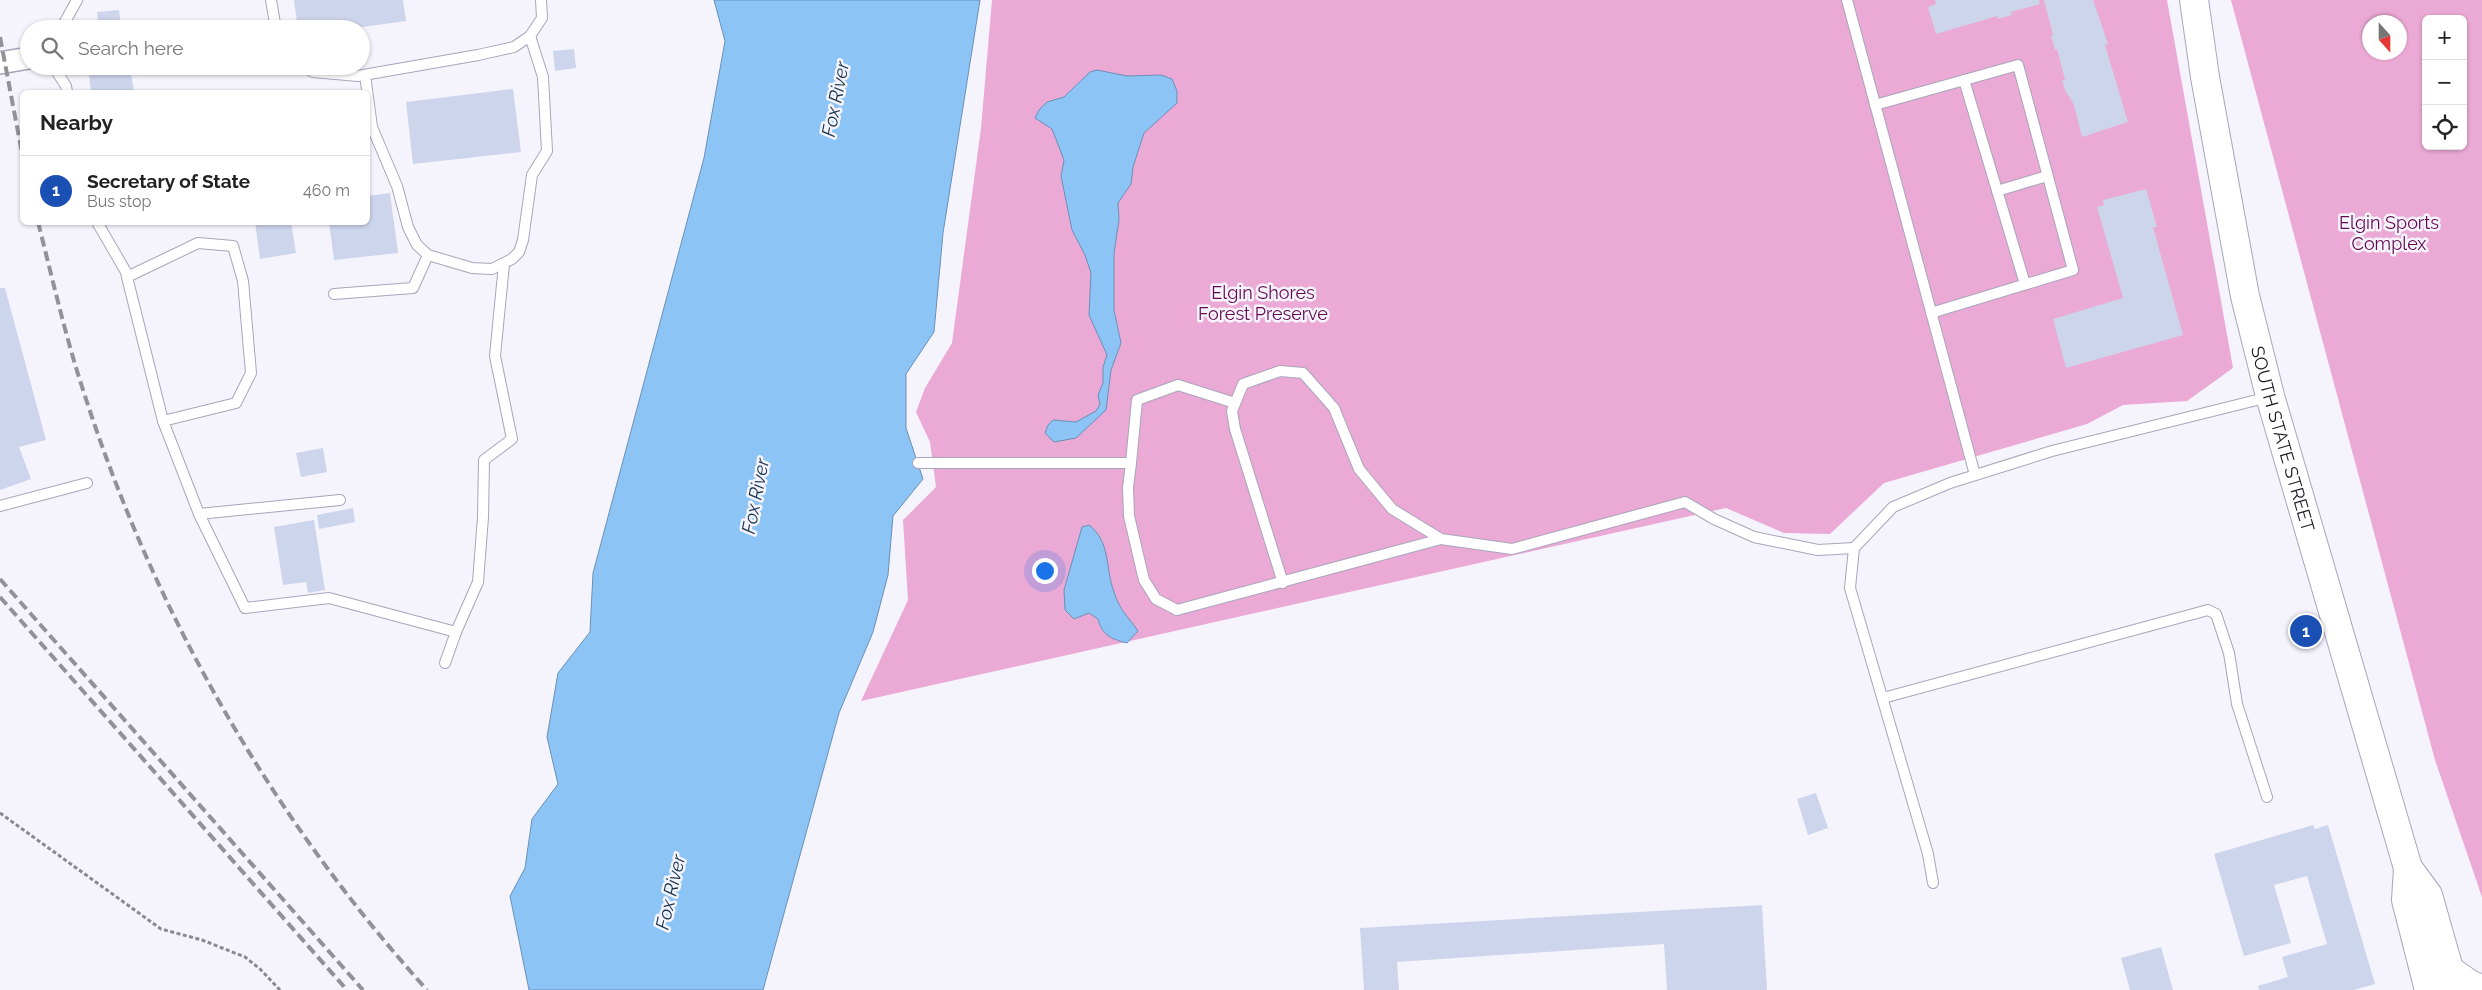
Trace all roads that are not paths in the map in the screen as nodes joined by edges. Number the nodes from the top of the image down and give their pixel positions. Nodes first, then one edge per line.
1 (77, 0) edge
2 (271, 0) edge
3 (542, 0) edge
4 (1847, 0) edge
5 (2194, 0) edge
6 (66, 20) edge
7 (274, 20) edge
8 (530, 36) junction
9 (20, 60) edge
10 (0, 64) edge
11 (370, 74) edge
12 (59, 75) edge
13 (365, 75) edge
14 (1964, 80) junction
15 (67, 90) edge
16 (367, 90) edge
17 (1875, 105) junction
18 (370, 112) edge
19 (2047, 176) junction
20 (1997, 191) junction
21 (99, 225) edge
22 (428, 254) junction
23 (504, 264) junction
24 (127, 277) junction
25 (2025, 284) junction
26 (334, 294) dead end
27 (1931, 313) junction
28 (2270, 396) junction
29 (1235, 403) junction
30 (162, 421) junction
31 (918, 463) dead end
32 (1131, 463) junction
33 (1975, 475) junction
34 (87, 483) dead end
35 (340, 500) dead end
36 (0, 506) edge
37 (199, 514) junction
38 (1441, 539) junction
39 (1854, 548) junction
40 (1283, 583) junction
41 (456, 632) junction
42 (445, 663) dead end
43 (1883, 698) junction
44 (2267, 797) dead end
45 (2408, 868) junction
46 (1934, 883) dead end
47 (2452, 979) edge
48 (2482, 989) edge
49 (2429, 990) edge

1 - 6 lane
2 - 7 lane
3 - 8 lane
4 - 17 lane
5 - 28 main road, SOUTH STATE STREET
8 - 11 lane
8 - 23 lane
9 - 10 street
12 - 15 lane
13 - 16 lane
14 - 17 lane
14 - 19 lane
14 - 20 lane
17 - 27 lane
18 - 22 lane
19 - 20 lane
19 - 25 lane
20 - 25 lane
21 - 24 lane
22 - 23 lane
22 - 26 lane
23 - 41 lane
24 - 30 lane
24 - 30 lane
25 - 27 lane
27 - 33 lane
28 - 33 lane
28 - 45 main road, SOUTH STATE STREET
29 - 32 lane
29 - 38 lane
29 - 40 lane
30 - 37 lane
31 - 32 lane
32 - 40 lane
33 - 39 lane
34 - 36 lane
35 - 37 lane
37 - 41 lane
38 - 39 lane
38 - 40 lane
39 - 43 lane
41 - 42 lane
43 - 44 lane
43 - 46 lane
45 - 47 main road, SOUTH STATE STREET
45 - 49 main road, SOUTH STATE STREET
47 - 48 main road

